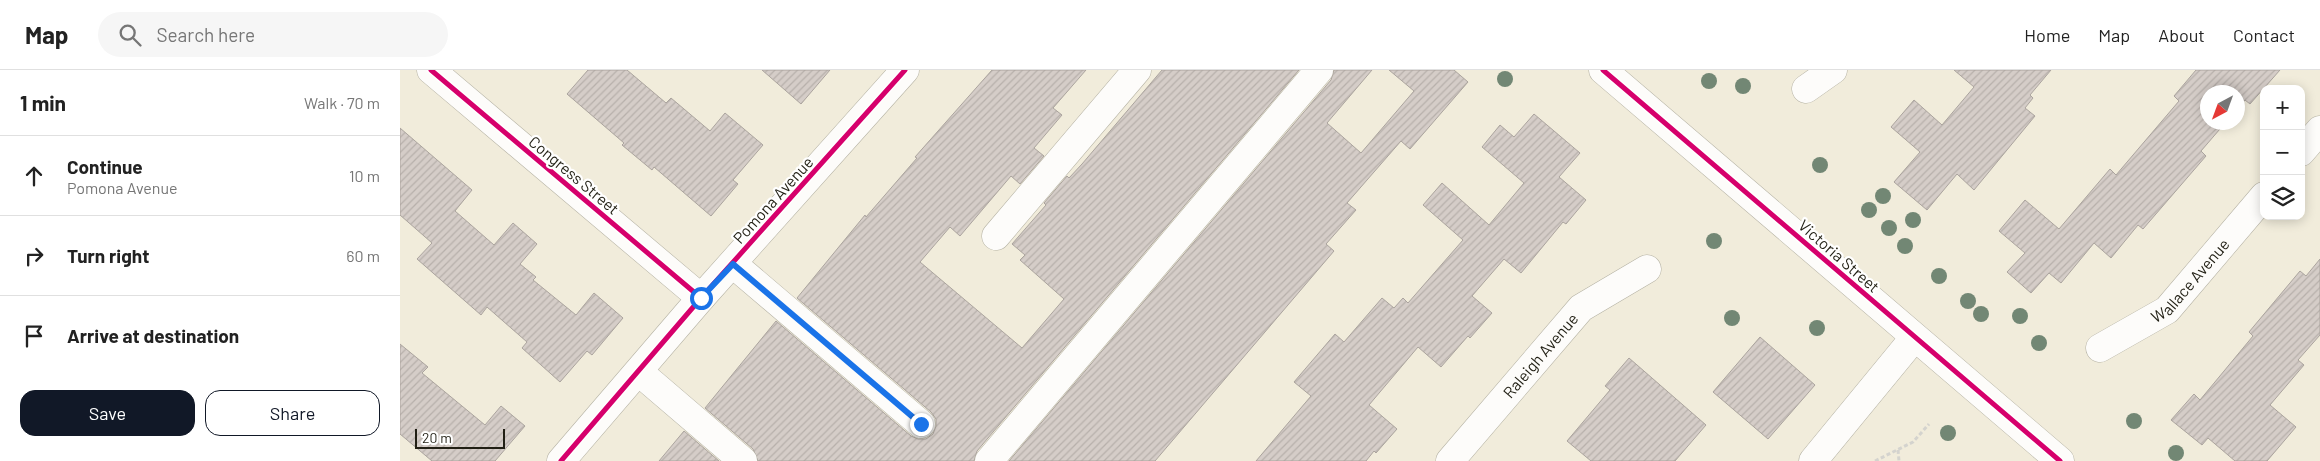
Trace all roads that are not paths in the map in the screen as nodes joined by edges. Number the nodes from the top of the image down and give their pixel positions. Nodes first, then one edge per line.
1 (431, 70) edge
2 (905, 70) edge
3 (1137, 70) edge
4 (1319, 70) edge
5 (1603, 70) edge
6 (1833, 70) edge
7 (1806, 89) dead end
8 (2320, 130) edge
9 (2305, 147) edge
10 (2260, 201) edge
11 (996, 236) dead end
12 (733, 264) junction
13 (1647, 269) dead end
14 (701, 298) junction
15 (1914, 338) junction
16 (2100, 348) dead end
17 (639, 372) junction
18 (921, 424) dead end
19 (561, 461) edge
20 (743, 461) edge
21 (989, 461) edge
22 (1450, 461) edge
23 (1813, 461) edge
24 (2060, 461) edge

1 - 14 street, Congress Street
2 - 12 street, Pomona Avenue
3 - 11 street
4 - 21 street
5 - 15 street, Victoria Street
6 - 7 street
8 - 9 street
10 - 16 street, Wallace Avenue
12 - 14 street, Pomona Avenue
12 - 18 street
13 - 22 street, Raleigh Avenue
14 - 17 street, Pomona Avenue
15 - 23 street
15 - 24 street, Victoria Street
17 - 19 street, Pomona Avenue
17 - 20 street

